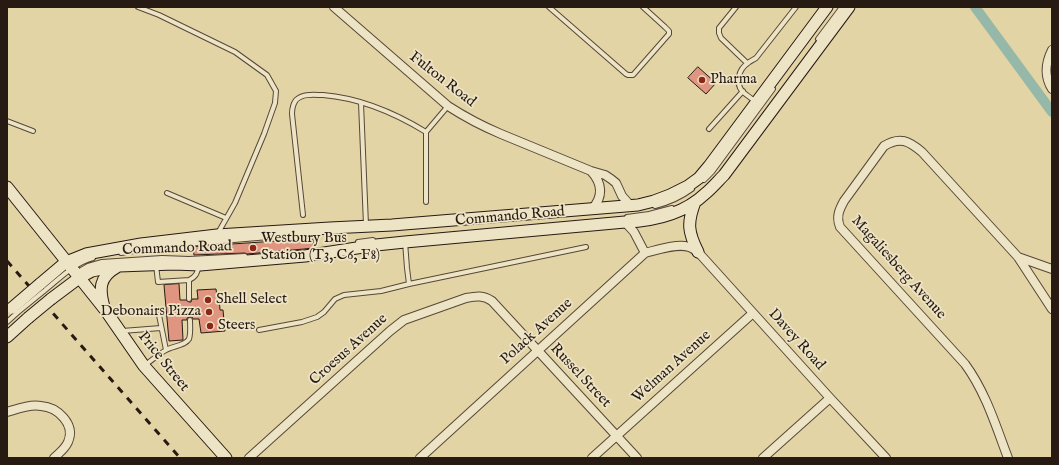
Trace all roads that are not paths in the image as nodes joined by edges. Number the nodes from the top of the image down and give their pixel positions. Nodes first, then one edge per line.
1 (138, 7) edge
2 (334, 7) edge
3 (549, 7) edge
4 (643, 7) edge
5 (736, 7) edge
6 (796, 7) edge
7 (833, 7) edge
8 (842, 7) edge
9 (849, 7) edge
10 (828, 10) edge
11 (816, 42) dead end
12 (1052, 50) edge
13 (747, 63) junction
14 (777, 83) dead end
15 (1052, 90) edge
16 (742, 91) junction
17 (757, 102) junction
18 (361, 103) junction
19 (448, 106) junction
20 (7, 121) edge
21 (709, 129) dead end
22 (33, 131) dead end
23 (426, 132) junction
24 (591, 171) junction
25 (702, 183) dead end
26 (709, 183) dead end
27 (697, 186) dead end
28 (7, 187) edge
29 (166, 193) dead end
30 (426, 202) dead end
31 (690, 202) junction
32 (630, 205) junction
33 (674, 207) dead end
34 (592, 209) junction
35 (303, 215) dead end
36 (226, 218) junction
37 (624, 219) junction
38 (369, 228) junction
39 (499, 228) dead end
40 (347, 232) dead end
41 (324, 233) dead end
42 (217, 235) junction
43 (277, 237) dead end
44 (405, 242) junction
45 (354, 243) dead end
46 (185, 244) dead end
47 (349, 244) dead end
48 (170, 246) dead end
49 (586, 247) dead end
50 (291, 252) dead end
51 (698, 252) junction
52 (645, 253) junction
53 (115, 254) dead end
54 (107, 255) dead end
55 (252, 255) dead end
56 (1018, 257) junction
57 (156, 265) junction
58 (200, 265) junction
59 (119, 266) junction
60 (1052, 269) edge
61 (72, 272) junction
62 (189, 280) junction
63 (409, 284) junction
64 (45, 292) junction
65 (485, 297) joint
66 (189, 300) dead end
67 (1052, 309) edge
68 (106, 311) junction
69 (12, 312) edge
70 (753, 313) junction
71 (159, 315) dead end
72 (190, 320) dead end
73 (7, 322) edge
74 (161, 328) junction
75 (259, 330) dead end
76 (119, 331) junction
77 (7, 337) edge
78 (166, 350) junction
79 (538, 351) junction
80 (144, 366) junction
81 (830, 398) junction
82 (7, 412) edge
83 (617, 436) junction
84 (54, 458) edge
85 (226, 458) edge
86 (249, 458) edge
87 (420, 458) edge
88 (592, 458) edge
89 (637, 458) edge
90 (763, 458) edge
91 (886, 458) edge
92 (1008, 458) edge

1 - 36 lane
2 - 19 street, Fulton Road
3 - 4 lane
5 - 13 lane
6 - 13 lane
7 - 10 lane
8 - 11 lane
9 - 31 main road, Commando Road
10 - 17 main road, Commando Road
12 - 15 street
13 - 16 lane
14 - 25 lane
16 - 17 lane
16 - 21 lane
17 - 32 main road, Commando Road
18 - 23 lane
18 - 35 lane
18 - 38 lane
19 - 23 lane
19 - 24 street, Fulton Road
20 - 22 lane
23 - 30 lane
24 - 32 street, Fulton Road
24 - 34 street
26 - 31 lane
27 - 38 lane
28 - 61 main road, Price Street
29 - 36 lane
31 - 37 main road, Commando Road
31 - 51 main road
32 - 34 main road, Commando Road
33 - 37 lane
34 - 38 main road, Commando Road
36 - 42 lane
37 - 44 main road, Commando Road
37 - 52 street
38 - 42 main road, Commando Road
39 - 45 lane
40 - 41 lane
42 - 61 main road, Commando Road
43 - 46 lane
44 - 58 main road, Commando Road
44 - 63 lane
47 - 50 lane
48 - 53 lane
49 - 63 lane
51 - 52 street, Davey Road
51 - 70 street, Davey Road
52 - 79 street, Polack Avenue
54 - 61 lane
55 - 61 lane
56 - 60 street
56 - 67 street, Magaliesberg Avenue
56 - 92 street, Magaliesberg Avenue
57 - 58 main road, Commando Road
57 - 59 main road, Commando Road
57 - 62 lane
58 - 62 lane
59 - 61 main road, Commando Road
59 - 68 main road
61 - 64 main road
61 - 64 main road
61 - 68 main road, Price Street
62 - 66 lane
63 - 75 lane
64 - 69 main road, bridge
64 - 77 main road, bridge
65 - 79 street, Russel Street
65 - 86 street, Croesus Avenue
68 - 76 main road, Price Street
69 - 73 lane
70 - 81 street, Davey Road
70 - 83 street, Welman Avenue
71 - 74 lane
72 - 78 lane
74 - 76 lane
74 - 78 lane
76 - 80 main road, Price Street
78 - 80 lane
79 - 83 street, Russel Street
79 - 87 street, Polack Avenue
80 - 85 main road, Price Street
81 - 90 street
81 - 91 street, Davey Road
82 - 84 street
83 - 88 street, Welman Avenue
83 - 89 street, Russel Street

